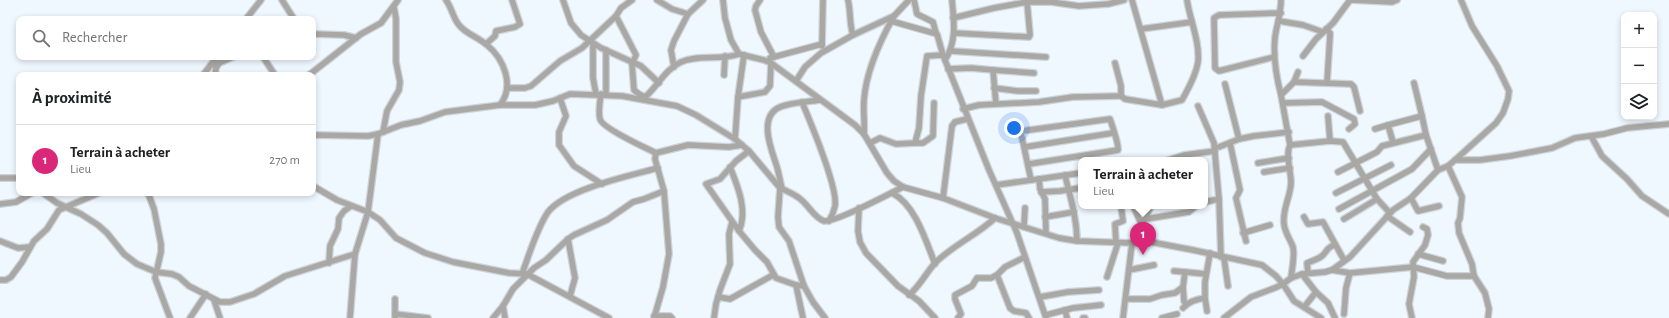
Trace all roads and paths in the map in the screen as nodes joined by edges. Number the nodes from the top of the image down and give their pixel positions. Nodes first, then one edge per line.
1 (261, 0) edge
2 (282, 0) edge
3 (398, 0) edge
4 (446, 0) edge
5 (512, 0) edge
6 (563, 0) edge
7 (632, 0) edge
8 (656, 0) edge
9 (703, 0) edge
10 (723, 0) edge
11 (760, 0) edge
12 (823, 0) edge
13 (848, 0) edge
14 (909, 0) edge
15 (914, 0) edge
16 (952, 0) edge
17 (1124, 0) edge
18 (1132, 0) edge
19 (1187, 0) edge
20 (1281, 0) edge
21 (1351, 0) edge
22 (1397, 0) edge
23 (1461, 0) edge
24 (1034, 1) edge
25 (1051, 1) edge
26 (1013, 2) edge
27 (1027, 2) junction
28 (394, 8) junction
29 (1281, 13) junction
30 (688, 14) junction
31 (248, 16) edge
32 (292, 16) edge
33 (616, 16) junction
34 (893, 18) junction
35 (954, 18) junction
36 (1279, 21) junction
37 (1192, 22) junction
38 (1141, 29) junction
39 (1325, 30) junction
40 (936, 33) junction
41 (954, 33) junction
42 (316, 34) edge
43 (852, 35) junction
44 (356, 38) junction
45 (591, 42) junction
46 (486, 44) junction
47 (822, 44) junction
48 (606, 50) junction
49 (951, 51) junction
50 (821, 52) junction
51 (741, 54) junction
52 (725, 56) junction
53 (1303, 56) dead end
54 (1046, 57) dead end
55 (1274, 57) junction
56 (944, 58) junction
57 (215, 60) edge
58 (226, 60) edge
59 (265, 60) edge
60 (772, 60) junction
61 (219, 63) junction
62 (1115, 63) dead end
63 (632, 64) junction
64 (211, 65) junction
65 (674, 66) junction
66 (948, 69) junction
67 (993, 70) junction
68 (205, 72) edge
69 (215, 72) edge
70 (273, 72) edge
71 (313, 72) edge
72 (1298, 72) dead end
73 (1034, 73) dead end
74 (724, 75) dead end
75 (796, 81) junction
76 (1294, 82) junction
77 (659, 83) junction
78 (1326, 83) junction
79 (1414, 83) dead end
80 (1225, 84) dead end
81 (507, 88) junction
82 (994, 88) junction
83 (1036, 91) dead end
84 (601, 94) junction
85 (1282, 95) junction
86 (1121, 96) junction
87 (738, 97) junction
88 (560, 98) junction
89 (644, 98) junction
90 (820, 100) junction
91 (802, 102) junction
92 (934, 103) dead end
93 (1284, 103) junction
94 (996, 104) junction
95 (500, 105) junction
96 (1162, 105) junction
97 (1198, 106) dead end
98 (963, 109) junction
99 (1360, 111) dead end
100 (1328, 116) dead end
101 (1422, 116) junction
102 (968, 119) junction
103 (1669, 124) edge
104 (1388, 125) junction
105 (1349, 129) dead end
106 (1375, 129) dead end
107 (1289, 132) junction
108 (381, 133) junction
109 (1113, 133) junction
110 (864, 134) junction
111 (316, 135) edge
112 (1426, 135) junction
113 (1591, 136) junction
114 (735, 139) junction
115 (1239, 139) junction
116 (1330, 141) junction
117 (1393, 142) junction
118 (870, 143) junction
119 (915, 143) junction
120 (1230, 143) junction
121 (742, 145) junction
122 (1290, 145) junction
123 (1025, 147) junction
124 (1217, 149) junction
125 (1431, 149) junction
126 (749, 151) junction
127 (656, 153) junction
128 (1178, 157) edge
129 (1289, 158) junction
130 (1455, 160) junction
131 (1356, 162) junction
132 (1258, 163) dead end
133 (1029, 164) junction
134 (1391, 165) dead end
135 (1448, 166) junction
136 (658, 168) junction
137 (730, 168) junction
138 (1290, 168) junction
139 (1438, 170) junction
140 (1264, 172) dead end
141 (1338, 172) dead end
142 (1078, 173) edge
143 (1065, 175) junction
144 (0, 178) edge
145 (16, 178) edge
146 (1365, 178) junction
147 (1039, 179) junction
148 (1032, 180) junction
149 (602, 184) junction
150 (996, 185) junction
151 (903, 187) junction
152 (316, 188) edge
153 (781, 188) junction
154 (1078, 188) edge
155 (1069, 190) junction
156 (664, 191) junction
157 (1042, 192) junction
158 (1373, 192) junction
159 (892, 193) junction
160 (1336, 193) dead end
161 (27, 196) edge
162 (48, 196) edge
163 (92, 196) edge
164 (149, 196) edge
165 (942, 198) junction
166 (1411, 198) junction
167 (1219, 199) junction
168 (1378, 199) junction
169 (1208, 201) edge
170 (0, 204) edge
171 (351, 206) junction
172 (1439, 206) dead end
173 (64, 207) junction
174 (859, 208) junction
175 (1025, 208) dead end
176 (1121, 209) edge
177 (1134, 209) edge
178 (1149, 209) edge
179 (1192, 209) edge
180 (1339, 209) dead end
181 (368, 212) junction
182 (1074, 212) junction
183 (1388, 214) junction
184 (1669, 214) edge
185 (1045, 217) junction
186 (1304, 217) dead end
187 (995, 218) junction
188 (1146, 218) junction
189 (1344, 219) dead end
190 (829, 221) junction
191 (732, 222) junction
192 (1013, 222) junction
193 (1270, 224) dead end
194 (1142, 225) junction
195 (1024, 226) junction
196 (1423, 227) dead end
197 (738, 231) junction
198 (1243, 232) junction
199 (1410, 232) dead end
200 (1046, 233) junction
201 (568, 239) junction
202 (0, 241) edge
203 (1077, 241) junction
204 (1133, 241) junction
205 (1246, 241) dead end
206 (1117, 243) junction
207 (1334, 245) junction
208 (30, 247) junction
209 (1210, 253) junction
210 (355, 254) junction
211 (1418, 254) junction
212 (1025, 257) junction
213 (1223, 257) junction
214 (1344, 260) junction
215 (1443, 261) dead end
216 (329, 263) junction
217 (935, 264) junction
218 (1154, 265) dead end
219 (1413, 267) junction
220 (1129, 270) junction
221 (1332, 270) junction
222 (1174, 271) dead end
223 (156, 272) junction
224 (1185, 272) junction
225 (1305, 273) junction
226 (1350, 273) junction
227 (525, 274) junction
228 (1206, 274) junction
229 (773, 275) junction
230 (997, 275) junction
231 (1474, 276) junction
232 (1107, 277) dead end
233 (1291, 278) junction
234 (0, 280) edge
235 (1282, 284) junction
236 (796, 285) junction
237 (804, 286) junction
238 (1228, 286) dead end
239 (1183, 287) junction
240 (1099, 290) dead end
241 (1316, 292) junction
242 (206, 294) junction
243 (910, 295) junction
244 (570, 296) junction
245 (1040, 297) junction
246 (718, 298) junction
247 (1205, 298) junction
248 (395, 299) dead end
249 (1126, 299) junction
250 (214, 300) junction
251 (1101, 305) dead end
252 (504, 306) junction
253 (1305, 306) junction
254 (1065, 310) junction
255 (1207, 311) dead end
256 (1177, 314) dead end
257 (1344, 314) dead end
258 (395, 316) edge
259 (654, 317) edge
260 (933, 317) edge
261 (1046, 317) edge
262 (170, 318) edge
263 (190, 318) edge
264 (220, 318) edge
265 (350, 318) edge
266 (428, 318) edge
267 (494, 318) edge
268 (505, 318) edge
269 (609, 318) edge
270 (672, 318) edge
271 (714, 318) edge
272 (803, 318) edge
273 (825, 318) edge
274 (958, 318) edge
275 (1029, 318) edge
276 (1067, 318) edge
277 (1123, 318) edge
278 (1162, 318) edge
279 (1224, 318) edge
280 (1322, 318) edge
281 (1335, 318) edge
282 (1412, 318) edge
283 (1488, 318) edge

1 - 31 street
2 - 32 street
3 - 28 street
4 - 46 street
5 - 46 street
6 - 45 street
7 - 33 street
8 - 30 street
9 - 30 street
10 - 51 street
11 - 60 street
12 - 47 street
13 - 43 street
14 - 34 street
15 - 40 street
16 - 35 street
17 - 25 street
18 - 38 street
19 - 37 street
20 - 29 street
21 - 22 street
21 - 39 street
23 - 130 street
24 - 25 street
24 - 27 street
26 - 27 street
26 - 35 street
27 - 41 street
28 - 44 street
28 - 108 street
29 - 36 street
29 - 55 street
30 - 65 street
33 - 45 street
33 - 63 street
34 - 40 street
34 - 43 street
34 - 110 street
35 - 41 street
36 - 39 street
36 - 55 street
37 - 38 street
37 - 96 street
38 - 96 street
39 - 53 street
39 - 78 street
40 - 56 street
41 - 49 street
42 - 44 street
43 - 50 street
44 - 71 street
45 - 48 street
45 - 81 street
45 - 84 street
46 - 81 street
47 - 50 street
47 - 60 street
48 - 63 street
48 - 84 street
49 - 54 street
49 - 56 street
50 - 75 street
51 - 52 street
51 - 60 street
51 - 87 street
52 - 65 street
52 - 74 street
55 - 85 street
56 - 66 street
56 - 119 street
57 - 64 street
58 - 61 street
59 - 70 street
60 - 75 street
60 - 87 street
61 - 64 street
61 - 69 street
62 - 86 street
63 - 77 street
63 - 89 street
64 - 68 street
65 - 77 street
66 - 67 street
66 - 98 street
67 - 73 street
67 - 82 street
72 - 76 street
75 - 90 street
76 - 78 street
76 - 85 street
77 - 89 street
78 - 99 street
79 - 101 street
80 - 115 street
81 - 95 street
82 - 83 street
82 - 94 street
84 - 88 street
84 - 89 street
84 - 127 street
85 - 93 street
86 - 94 street
86 - 96 street
87 - 114 street
88 - 95 street
88 - 149 street
89 - 114 street
90 - 91 street
90 - 110 street
91 - 153 street
91 - 190 street
92 - 119 street
93 - 105 street
93 - 107 street
94 - 98 street
95 - 108 street
97 - 124 street
98 - 102 street
100 - 116 street
101 - 104 street
101 - 112 street
102 - 150 street
102 - 165 street
103 - 113 street
104 - 106 street
104 - 117 street
107 - 115 street
107 - 122 street
108 - 111 street
108 - 181 street
109 - 123 street
109 - 123 street
109 - 133 street
110 - 118 street
112 - 117 street
112 - 125 street
113 - 130 street
113 - 184 street
114 - 121 street
115 - 120 street
116 - 122 street
116 - 131 street
117 - 131 street
118 - 119 street
118 - 151 street
120 - 124 street
120 - 198 street
121 - 126 street
121 - 127 street
122 - 129 street
123 - 133 street
124 - 128 street
124 - 167 street
125 - 139 street
125 - 158 street
126 - 137 street
126 - 153 street
127 - 136 street
129 - 132 street
129 - 138 street
130 - 135 street
131 - 141 street
131 - 146 street
133 - 148 street
134 - 146 street
135 - 139 street
135 - 231 street
136 - 149 street
136 - 156 street
137 - 191 street
137 - 197 street
138 - 140 street
138 - 233 street
139 - 166 street
142 - 143 street
143 - 147 street
143 - 155 street
144 - 145 street
146 - 158 street
146 - 160 street
147 - 148 street
147 - 157 street
148 - 150 street
149 - 227 street
150 - 192 street
151 - 159 street
151 - 165 street
152 - 171 street
153 - 190 street
153 - 237 street
154 - 155 street
155 - 157 street
155 - 182 street
156 - 201 street
156 - 259 street
157 - 185 street
158 - 168 street
158 - 180 street
159 - 174 street
159 - 217 street
161 - 170 street
162 - 173 street
163 - 173 street
164 - 223 street
165 - 187 street
166 - 172 street
166 - 183 street
167 - 169 street
167 - 213 street
168 - 183 street
168 - 189 street
171 - 181 street
171 - 216 street
173 - 208 street
173 - 223 street
174 - 190 street
174 - 243 street
175 - 195 street
176 - 206 street
177 - 194 street
178 - 188 street
179 - 188 street
181 - 210 street
181 - 227 street
182 - 185 street
182 - 203 street
183 - 199 street
183 - 214 street
185 - 200 street
186 - 207 street
187 - 192 street
187 - 217 street
188 - 194 street
191 - 197 street
191 - 246 street
192 - 195 street
192 - 212 street
193 - 198 street
194 - 204 street
195 - 200 street
196 - 211 street
197 - 229 street
198 - 205 street
200 - 203 street
201 - 227 street
201 - 244 street
202 - 208 street
203 - 206 street
204 - 206 street
204 - 209 street
204 - 220 street
206 - 232 street
207 - 214 street
207 - 225 street
208 - 234 street
209 - 213 street
209 - 228 street
210 - 216 street
210 - 265 street
211 - 215 street
211 - 219 street
212 - 230 street
212 - 245 street
213 - 235 street
213 - 238 street
214 - 221 street
216 - 250 street
217 - 243 street
218 - 220 street
219 - 226 street
219 - 231 street
219 - 282 street
220 - 249 street
221 - 225 street
221 - 226 street
222 - 224 street
223 - 242 street
223 - 262 street
224 - 228 street
224 - 239 street
225 - 233 street
225 - 241 street
226 - 257 street
227 - 244 street
227 - 252 street
228 - 247 street
229 - 236 street
229 - 246 street
230 - 274 street
230 - 275 street
231 - 283 street
233 - 235 street
235 - 253 street
235 - 279 street
236 - 237 street
236 - 272 street
237 - 273 street
239 - 247 street
239 - 249 street
240 - 245 street
241 - 253 street
241 - 281 street
242 - 250 street
242 - 263 street
243 - 260 street
244 - 269 street
245 - 261 street
246 - 271 street
247 - 255 street
248 - 258 street
249 - 277 street
250 - 264 street
251 - 254 street
252 - 267 street
252 - 268 street
253 - 280 street
254 - 261 street
254 - 276 street
256 - 278 street
258 - 266 street
259 - 270 street

